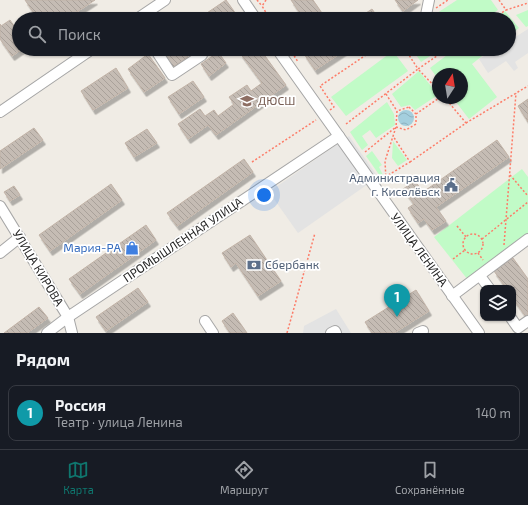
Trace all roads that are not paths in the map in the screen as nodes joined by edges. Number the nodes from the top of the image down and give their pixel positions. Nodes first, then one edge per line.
1 (165, 0) edge
2 (243, 0) edge
3 (429, 0) edge
4 (147, 12) edge
5 (251, 12) edge
6 (427, 12) edge
7 (82, 56) edge
8 (160, 56) edge
9 (200, 56) edge
10 (282, 56) edge
11 (0, 112) edge
12 (340, 136) junction
13 (0, 206) edge
14 (20, 238) junction
15 (528, 239) edge
16 (0, 253) edge
17 (480, 276) junction
18 (487, 285) edge
19 (452, 296) junction
20 (68, 317) junction
21 (205, 321) dead end
22 (513, 321) edge
23 (528, 321) edge
24 (47, 333) edge
25 (72, 333) edge
26 (213, 333) edge
27 (331, 333) edge
28 (336, 333) edge
29 (479, 333) edge

1 - 4 street
2 - 5 street
3 - 6 street
7 - 11 street
8 - 9 street
10 - 12 street, УЛИЦА ЛЕНИНА
12 - 19 street, УЛИЦА ЛЕНИНА
12 - 20 street, ПРОМЫШЛЕННАЯ УЛИЦА
13 - 14 street, УЛИЦА КИРОВА
14 - 16 street
14 - 20 street, УЛИЦА КИРОВА
15 - 17 street
17 - 18 street
17 - 19 street
19 - 29 street, УЛИЦА ЛЕНИНА
20 - 24 street, ПРОМЫШЛЕННАЯ УЛИЦА
20 - 25 street, УЛИЦА КИРОВА
21 - 26 street
22 - 23 street
27 - 28 street

